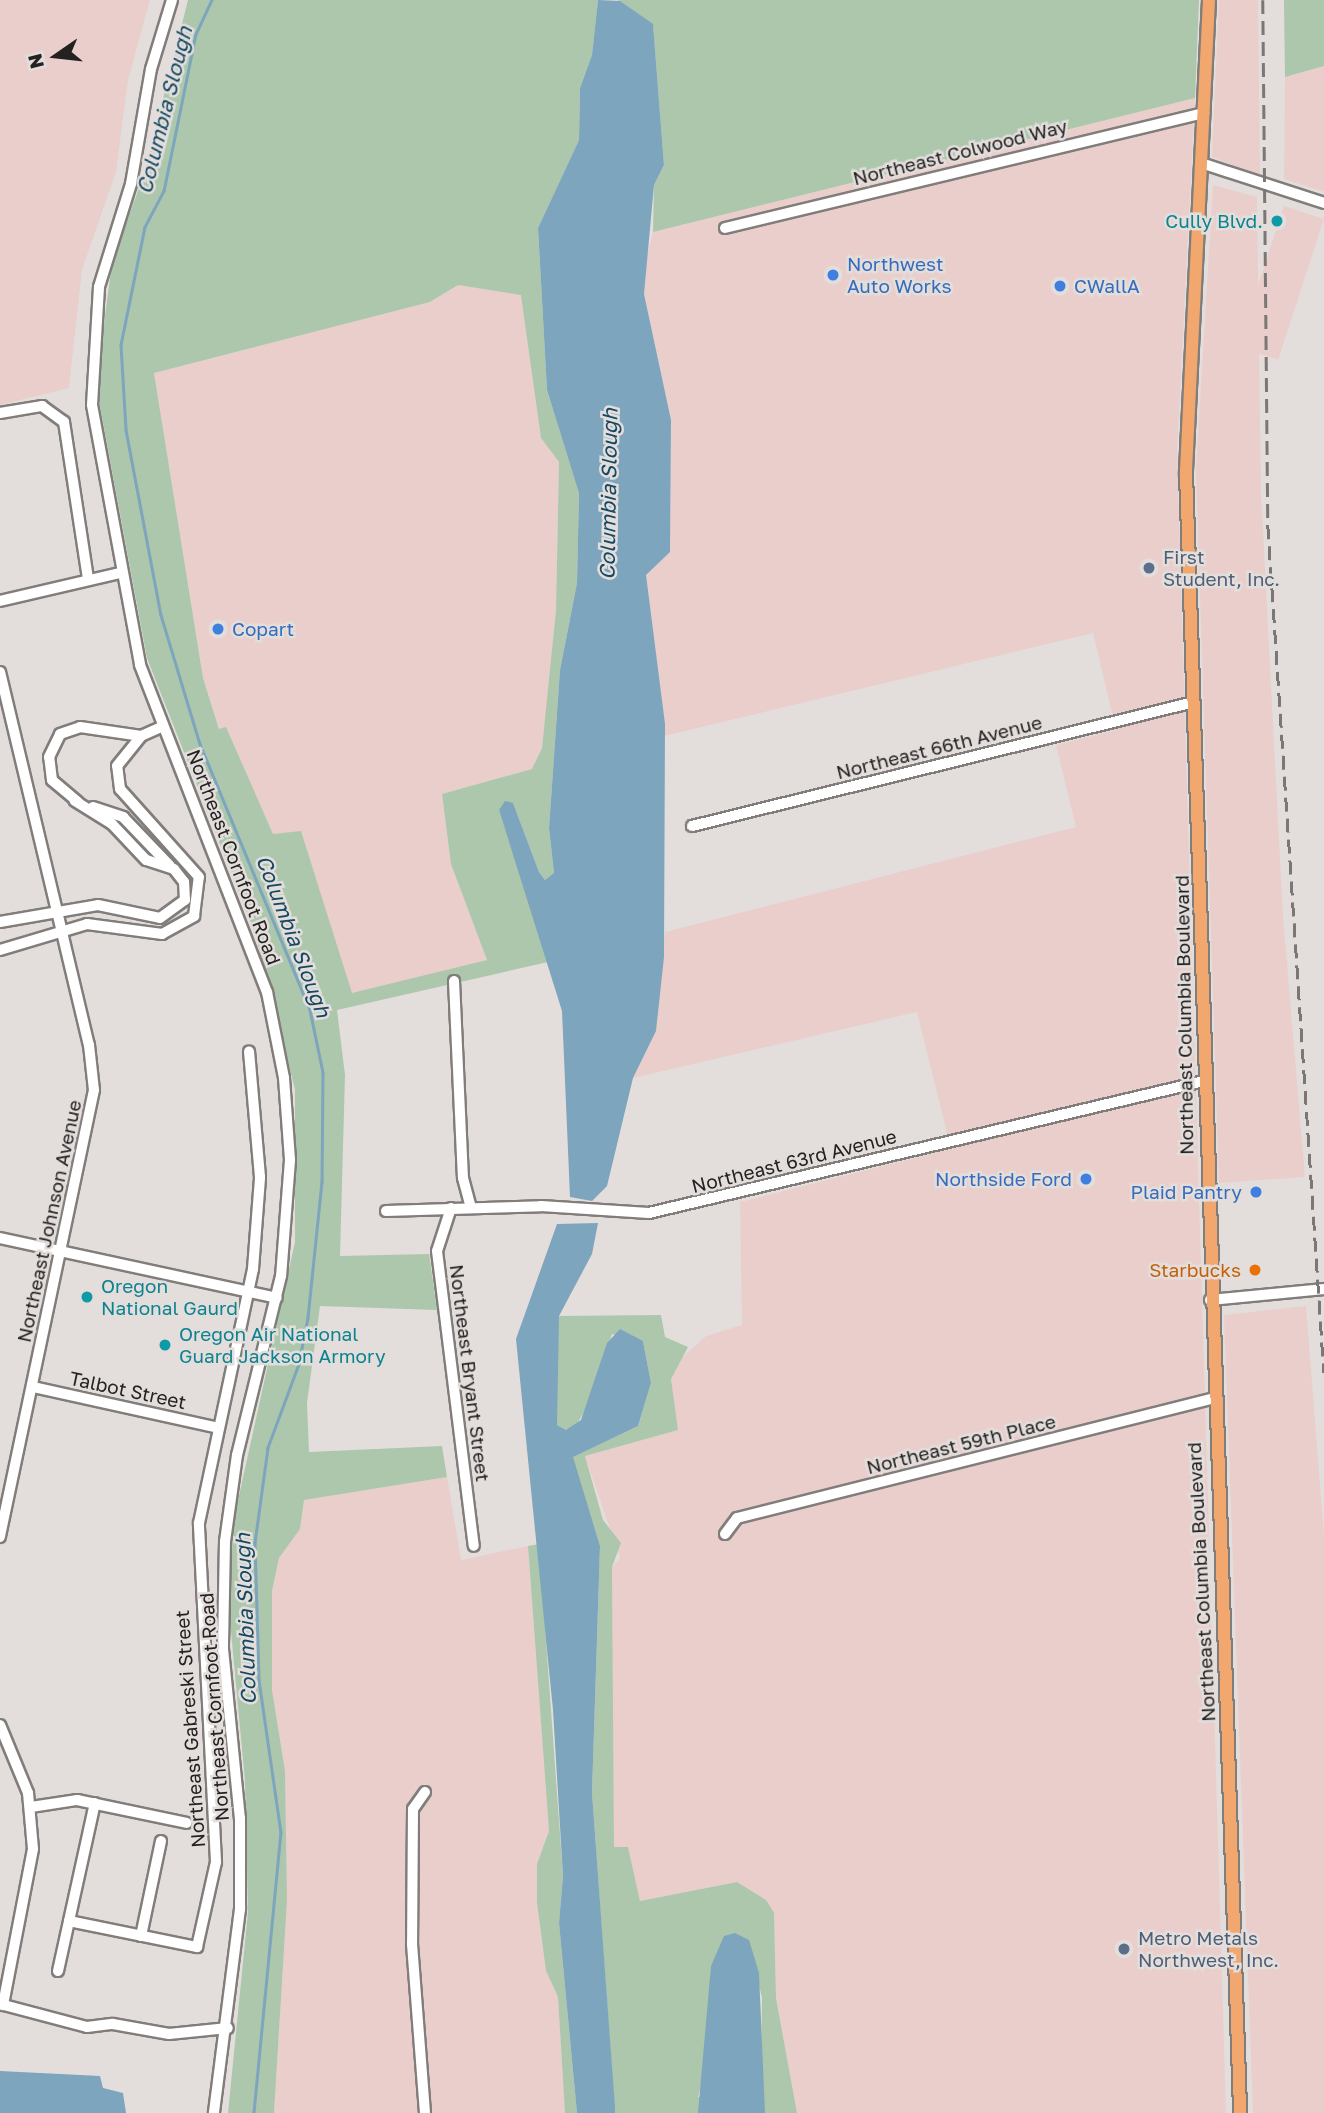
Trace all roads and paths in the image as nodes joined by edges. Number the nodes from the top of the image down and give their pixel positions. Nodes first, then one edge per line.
1 (172, 0) edge
2 (1209, 0) edge
3 (1204, 113) junction
4 (1201, 163) junction
5 (1324, 204) edge
6 (725, 228) dead end
7 (0, 413) edge
8 (120, 573) junction
9 (88, 579) junction
10 (0, 601) edge
11 (0, 672) edge
12 (1194, 702) junction
13 (163, 726) junction
14 (141, 736) junction
15 (692, 826) dead end
16 (57, 914) junction
17 (0, 922) edge
18 (61, 929) junction
19 (0, 950) edge
20 (454, 981) dead end
21 (249, 1051) dead end
22 (1204, 1081) junction
23 (451, 1208) junction
24 (471, 1208) junction
25 (386, 1211) dead end
26 (0, 1238) edge
27 (63, 1252) junction
28 (1324, 1289) edge
29 (248, 1293) junction
30 (277, 1298) junction
31 (1210, 1300) junction
32 (33, 1387) junction
33 (1212, 1399) junction
34 (215, 1427) junction
35 (725, 1534) dead end
36 (0, 1537) edge
37 (474, 1545) dead end
38 (0, 1725) edge
39 (425, 1792) dead end
40 (94, 1803) junction
41 (31, 1807) junction
42 (187, 1824) dead end
43 (161, 1841) dead end
44 (69, 1921) junction
45 (141, 1936) junction
46 (58, 1971) dead end
47 (1, 2005) edge
48 (228, 2028) junction
49 (214, 2113) edge
50 (425, 2113) edge
51 (1240, 2113) edge

1 - 8 street, Northeast Cornfoot Road
2 - 3 main road, Northeast Columbia Boulevard
3 - 4 main road, Northeast Columbia Boulevard
3 - 6 street, Northeast Colwood Way
4 - 5 street
4 - 12 main road, Northeast Columbia Boulevard
7 - 9 street
8 - 9 street
8 - 13 street, Northeast Cornfoot Road
9 - 10 street
11 - 16 street, Northeast Johnson Avenue
12 - 15 street, Northeast 66th Avenue
12 - 22 main road, Northeast Columbia Boulevard
13 - 14 street
13 - 30 street, Northeast Cornfoot Road
14 - 16 street
14 - 18 street
16 - 17 street
16 - 18 street, Northeast Johnson Avenue
18 - 19 street
18 - 27 street, Northeast Johnson Avenue
20 - 24 street
21 - 29 street, Northeast Gabreski Street
22 - 24 street, Northeast 63rd Avenue
22 - 31 main road, Northeast Columbia Boulevard
23 - 24 street, Northeast 63rd Avenue
23 - 25 street, Northeast 63rd Avenue
23 - 37 street, Northeast Bryant Street
26 - 27 street
27 - 29 street
27 - 32 street, Northeast Johnson Avenue
28 - 31 street
29 - 30 street
29 - 34 street, Northeast Gabreski Street
30 - 48 street, Northeast Cornfoot Road
31 - 33 main road, Northeast Columbia Boulevard
32 - 34 street, Talbot Street
32 - 36 street, Northeast Johnson Avenue
33 - 35 street, Northeast 59th Place
33 - 51 main road, Northeast Columbia Boulevard
34 - 45 street, Northeast Gabreski Street
38 - 41 street
39 - 50 street
40 - 41 street
40 - 42 street
40 - 44 street
41 - 47 street
43 - 45 street
44 - 45 street
44 - 46 street
47 - 48 street
48 - 49 street, Northeast Cornfoot Road

